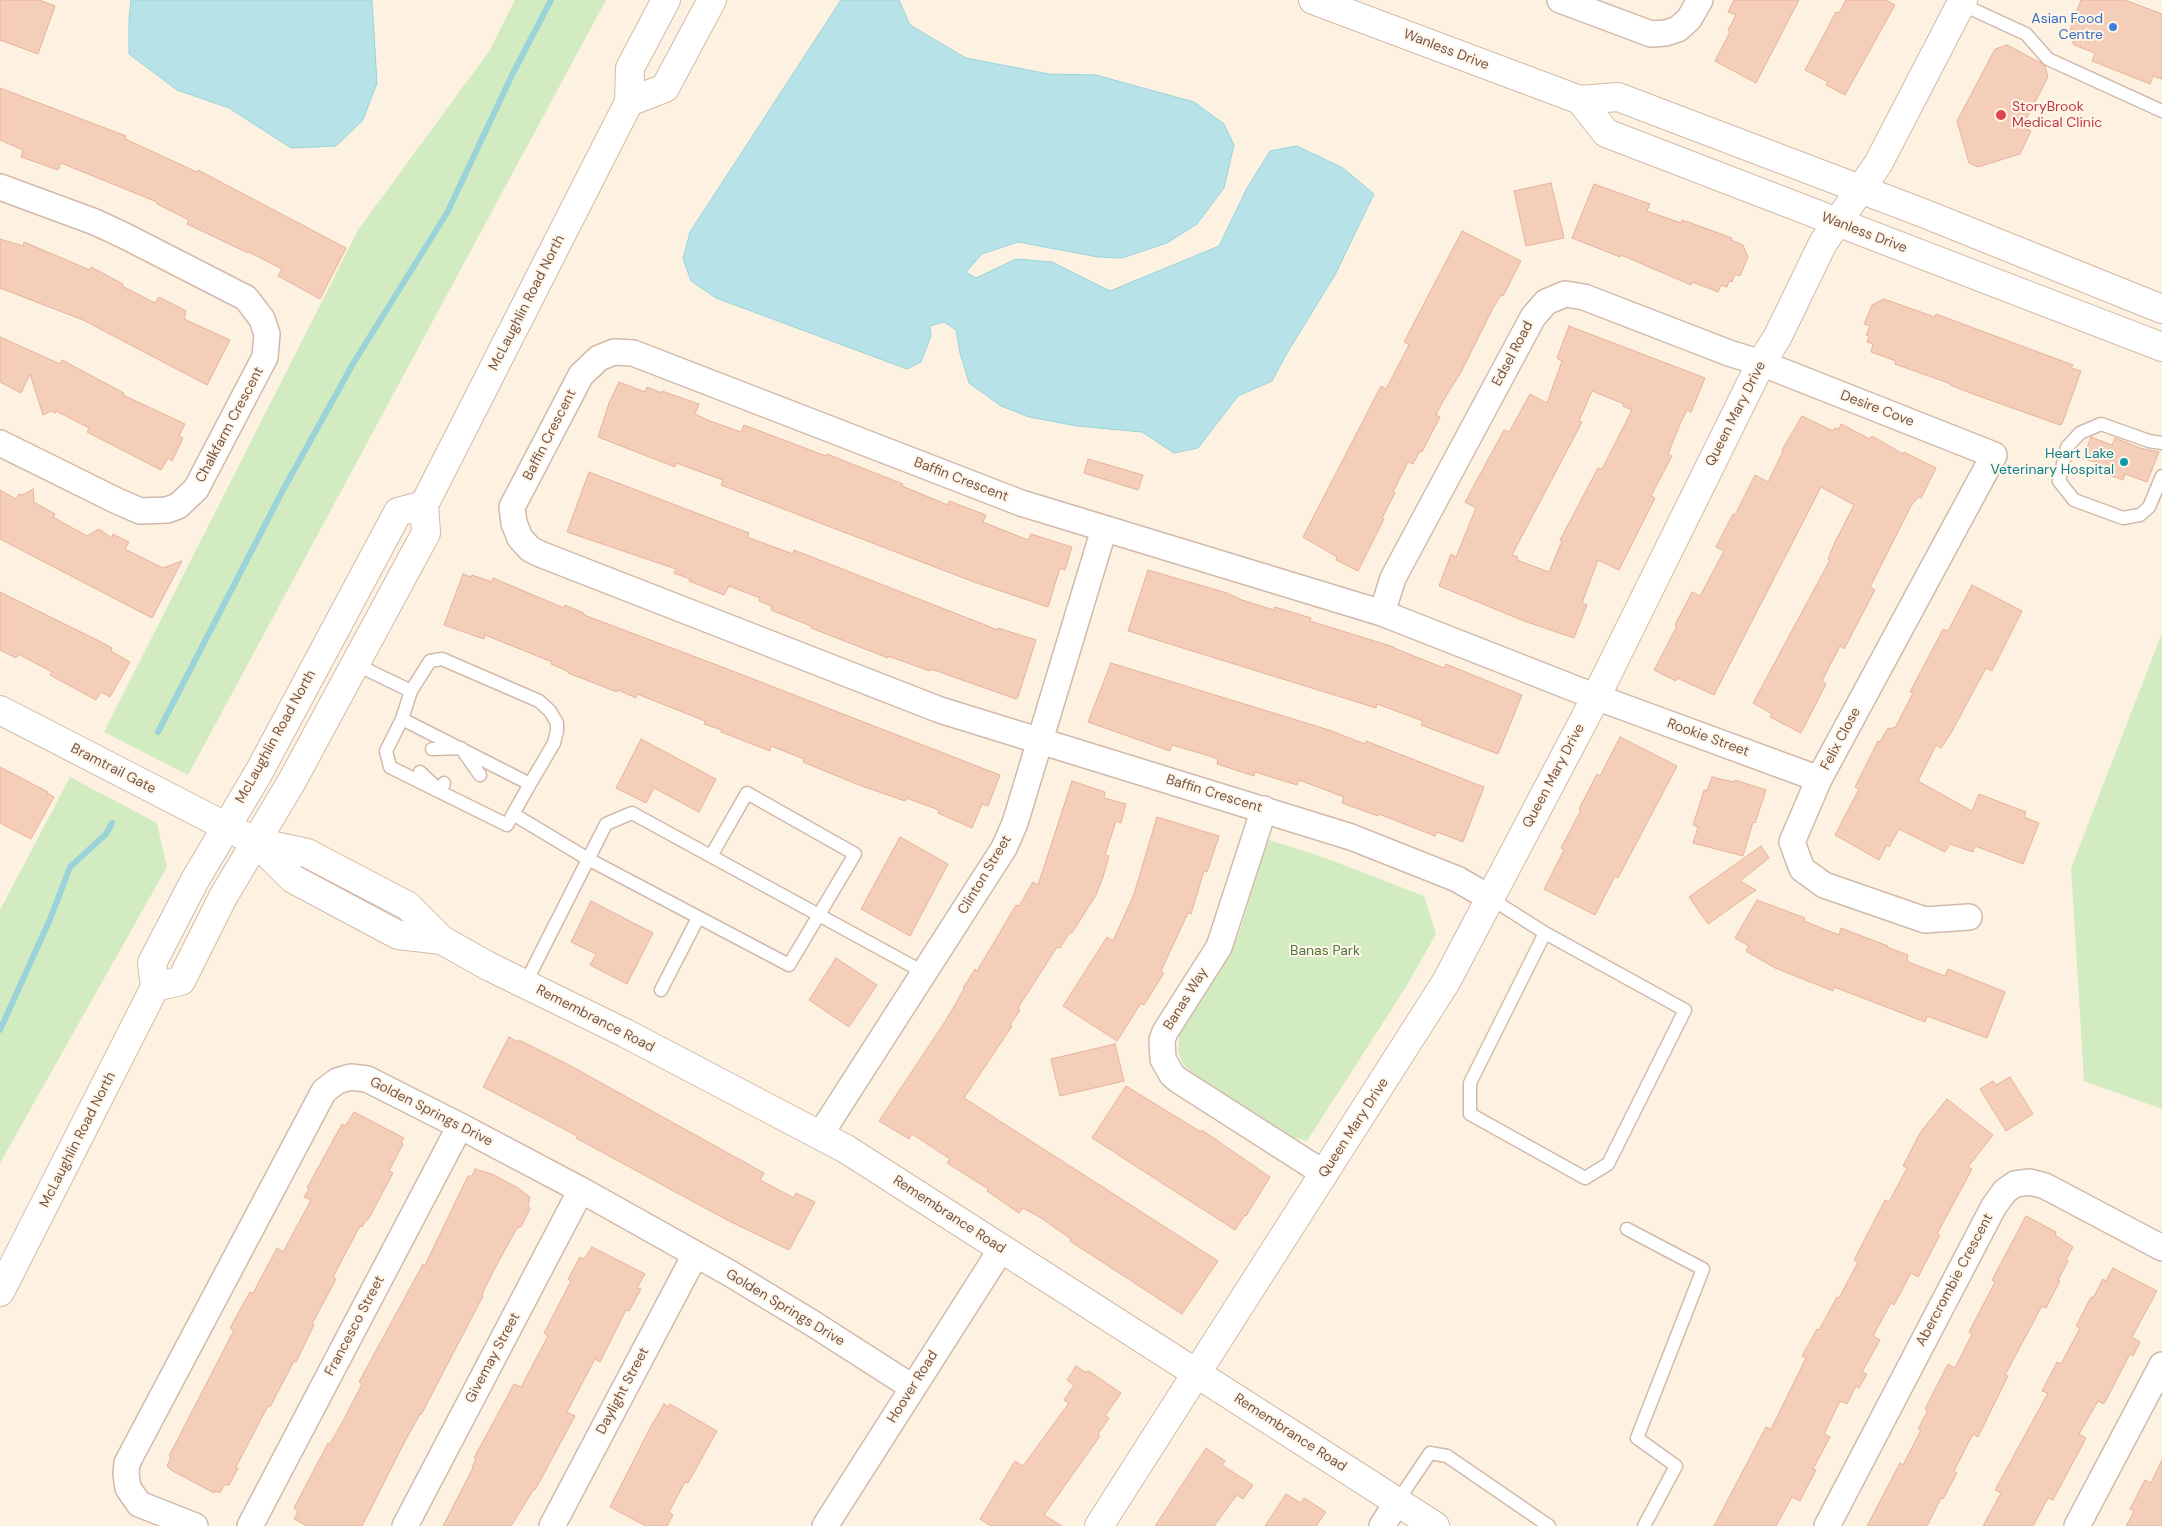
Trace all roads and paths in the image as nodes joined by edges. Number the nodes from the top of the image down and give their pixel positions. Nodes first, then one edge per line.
1 (666, 0) edge
2 (712, 0) edge
3 (1313, 0) edge
4 (1560, 0) edge
5 (1700, 0) edge
6 (1962, 2) edge
7 (1580, 100) junction
8 (629, 102) junction
9 (2162, 111) edge
10 (0, 186) edge
11 (1861, 190) junction
12 (1838, 223) junction
13 (2161, 306) edge
14 (2162, 347) edge
15 (1761, 363) junction
16 (0, 443) edge
17 (2162, 443) edge
18 (1994, 455) joint
19 (2162, 476) edge
20 (424, 505) junction
21 (1104, 529) junction
22 (1382, 613) junction
23 (356, 664) junction
24 (411, 691) junction
25 (1596, 697) junction
26 (0, 710) edge
27 (402, 719) junction
28 (1039, 741) junction
29 (462, 748) junction
30 (432, 749) dead end
31 (455, 762) dead end
32 (420, 772) dead end
33 (480, 775) dead end
34 (1820, 779) junction
35 (530, 784) junction
36 (443, 788) junction
37 (468, 797) dead end
38 (1264, 809) junction
39 (513, 814) junction
40 (227, 827) junction
41 (256, 842) junction
42 (711, 856) junction
43 (588, 859) junction
44 (1490, 898) junction
45 (820, 915) junction
46 (698, 918) junction
47 (1970, 918) dead end
48 (1545, 933) junction
49 (925, 973) junction
50 (525, 984) junction
51 (155, 987) junction
52 (660, 990) dead end
53 (460, 1126) junction
54 (820, 1135) junction
55 (1325, 1174) junction
56 (580, 1190) junction
57 (1627, 1229) dead end
58 (1002, 1248) junction
59 (2162, 1248) edge
60 (695, 1255) junction
61 (0, 1292) edge
62 (2162, 1365) edge
63 (1197, 1373) junction
64 (912, 1388) junction
65 (1397, 1502) junction
66 (195, 1526) edge
67 (250, 1526) edge
68 (405, 1526) edge
69 (552, 1526) edge
70 (825, 1526) edge
71 (1099, 1526) edge
72 (1382, 1526) edge
73 (1435, 1526) edge
74 (1549, 1526) edge
75 (1644, 1526) edge
76 (1828, 1526) edge
77 (2077, 1526) edge

1 - 8 main road, McLaughlin Road North
2 - 8 main road
3 - 7 main road, Wanless Drive
4 - 5 street
6 - 9 lane
6 - 11 main road, Queen Mary Drive
7 - 11 main road, Wanless Drive
7 - 12 main road, Wanless Drive
8 - 20 main road, McLaughlin Road North
10 - 16 street, Chalkfarm Crescent
11 - 12 main road, Queen Mary Drive
11 - 13 main road, Wanless Drive
12 - 14 main road, Wanless Drive
12 - 15 main road, Queen Mary Drive
15 - 18 street, Desire Cove
15 - 22 street, Edsel Road
15 - 25 main road, Queen Mary Drive
17 - 19 lane
18 - 34 street, Felix Close
20 - 23 main road
20 - 40 main road, McLaughlin Road North
21 - 22 street, Baffin Crescent
21 - 28 street, Clinton Street
21 - 28 street, Baffin Crescent
22 - 25 street, Baffin Crescent
23 - 24 lane
23 - 41 main road
24 - 27 lane
24 - 35 lane
25 - 34 street, Rookie Street
25 - 44 main road, Queen Mary Drive
26 - 40 main road, Bramtrail Gate
27 - 29 lane
27 - 36 lane
28 - 38 street, Baffin Crescent
28 - 49 street, Clinton Street
29 - 30 lane
29 - 31 lane
29 - 33 lane
29 - 35 lane
32 - 36 lane
34 - 47 street, Felix Close
35 - 39 lane
36 - 37 lane
36 - 39 lane
38 - 44 street, Baffin Crescent
38 - 55 street, Banas Way
39 - 43 lane
40 - 41 main road, Bramtrail Gate
40 - 51 main road, McLaughlin Road North
41 - 50 main road, Remembrance Road
41 - 51 main road
42 - 43 lane
42 - 45 lane
42 - 45 lane
43 - 46 lane
43 - 50 lane
44 - 48 lane
44 - 55 main road, Queen Mary Drive
45 - 46 lane
45 - 49 lane
46 - 52 lane
48 - 48 lane
49 - 54 street, Clinton Street
50 - 54 main road, Remembrance Road
51 - 61 main road, McLaughlin Road North
53 - 56 street, Golden Springs Drive
53 - 66 street, Golden Springs Drive
53 - 67 street, Francesco Street
54 - 58 main road, Remembrance Road
55 - 63 main road, Queen Mary Drive
56 - 60 street, Golden Springs Drive
56 - 68 street, Givemay Street
57 - 75 lane
58 - 63 main road, Remembrance Road
58 - 64 street, Hoover Road
59 - 76 street, Abercrombie Crescent
60 - 64 street, Golden Springs Drive
60 - 69 street, Daylight Street
62 - 77 street
63 - 65 main road, Remembrance Road
63 - 71 main road, Queen Mary Drive
64 - 70 street, Hoover Road
65 - 72 street
65 - 73 main road, Remembrance Road
65 - 74 lane

